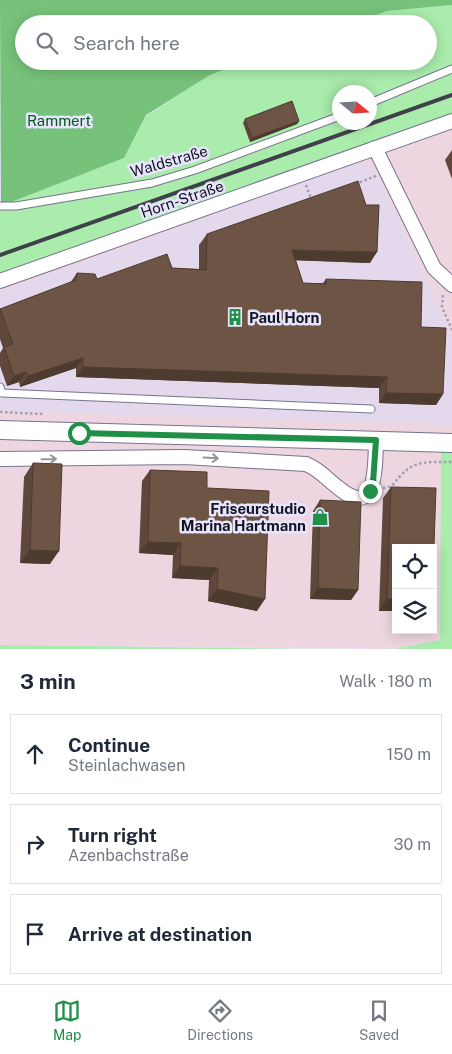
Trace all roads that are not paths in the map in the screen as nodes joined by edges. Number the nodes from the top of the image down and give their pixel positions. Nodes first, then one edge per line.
1 (452, 69) edge
2 (377, 100) edge
3 (332, 119) edge
4 (452, 121) edge
5 (376, 148) junction
6 (0, 206) edge
7 (0, 281) edge
8 (450, 283) edge
9 (0, 387) edge
10 (371, 410) dead end
11 (0, 430) edge
12 (376, 440) junction
13 (452, 443) edge
14 (0, 459) edge

1 - 2 lane
3 - 6 lane, Waldstraße
4 - 5 street, Horn-Straße
5 - 7 street, Horn-Straße
5 - 8 street
9 - 10 lane
11 - 12 street
12 - 13 street
14 -> 12 street

